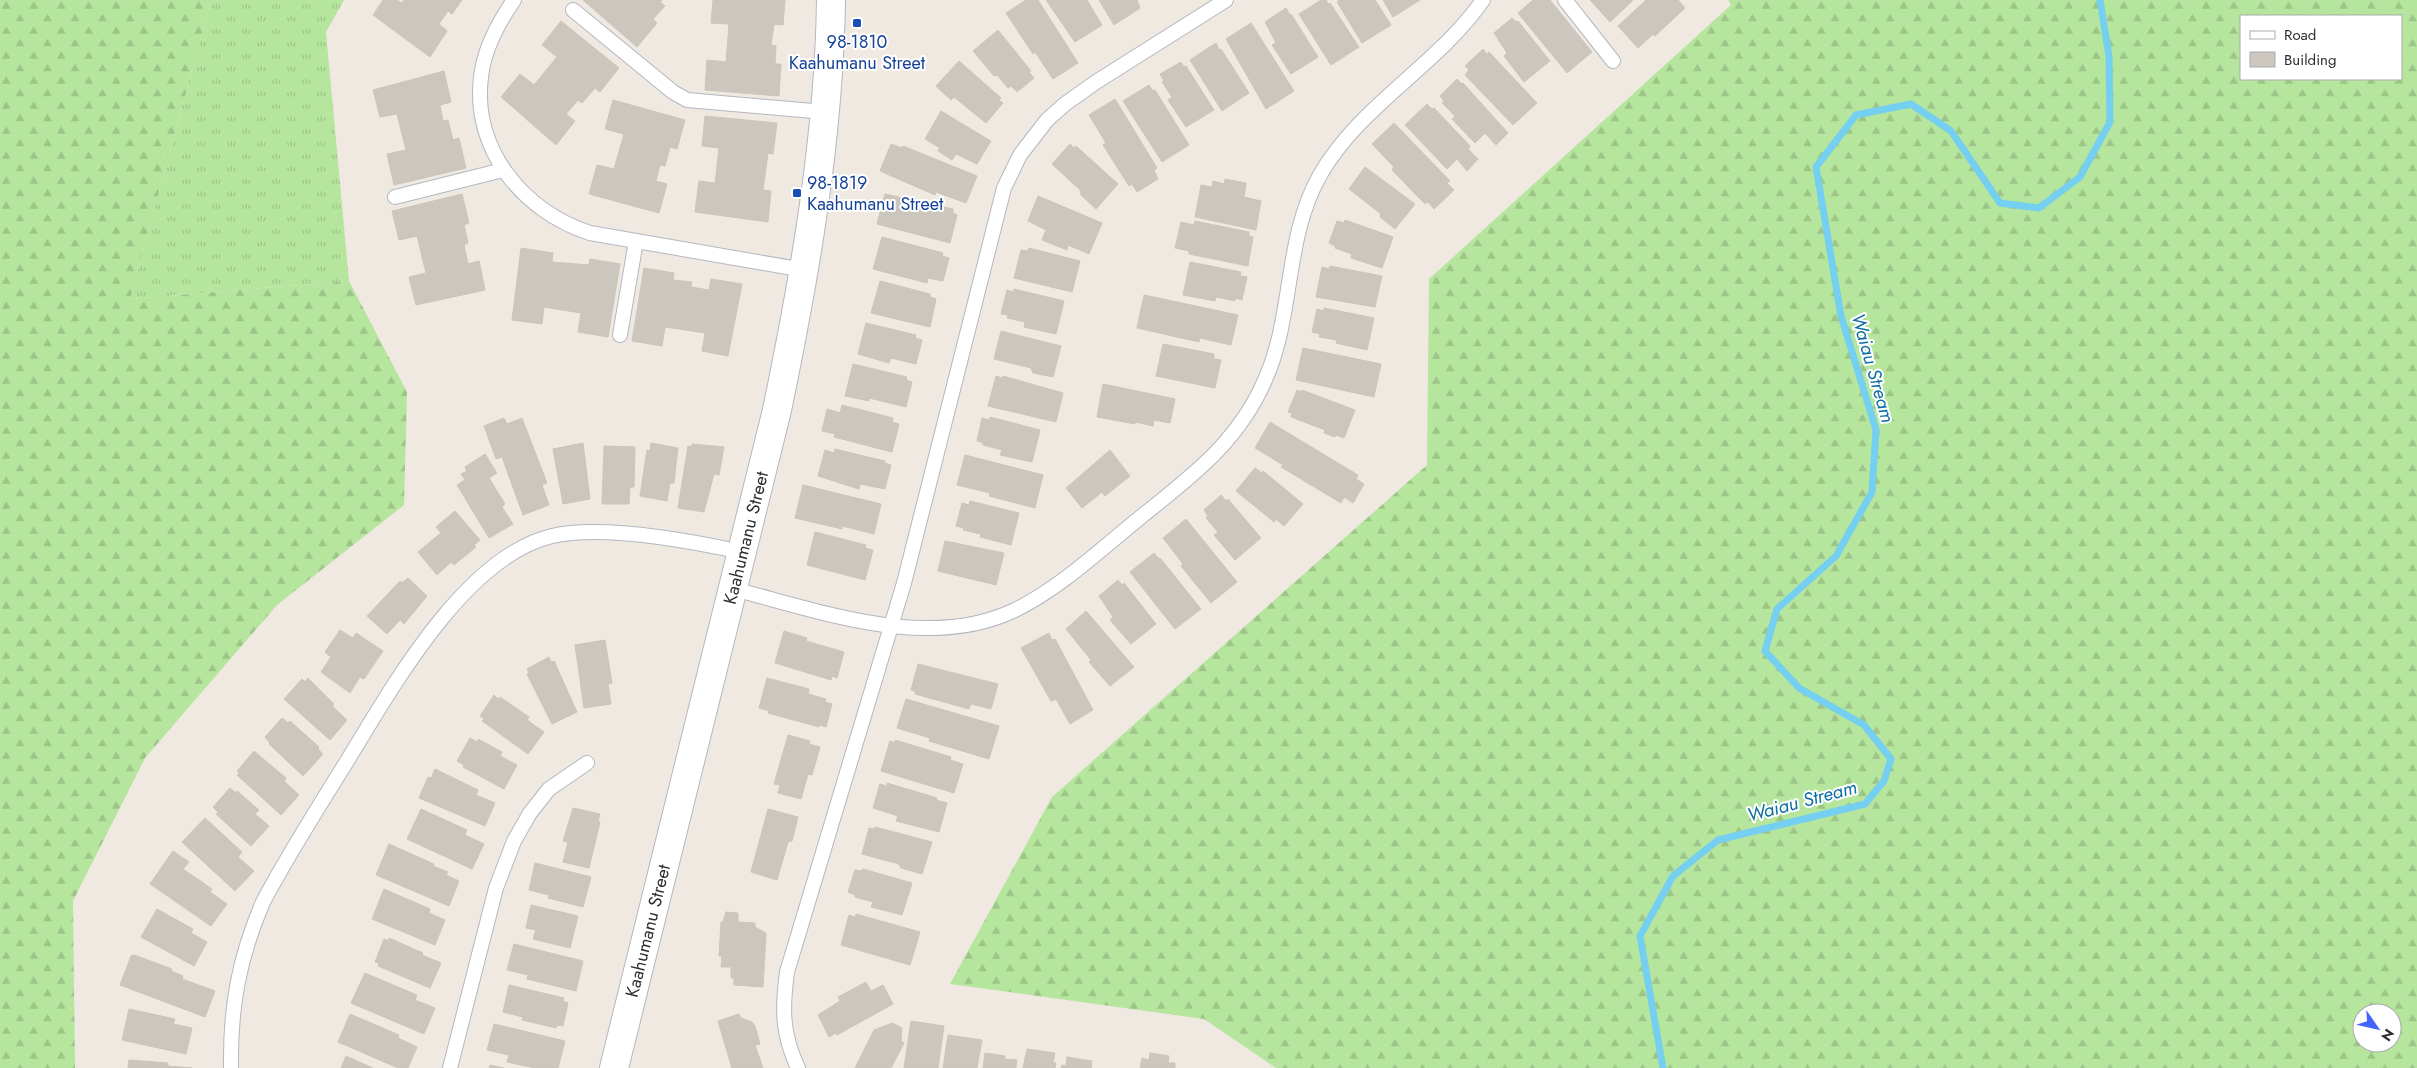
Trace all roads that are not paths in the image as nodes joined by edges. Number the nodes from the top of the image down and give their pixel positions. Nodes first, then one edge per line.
1 (514, 0) edge
2 (831, 0) edge
3 (1226, 0) edge
4 (1483, 0) edge
5 (1566, 0) edge
6 (573, 10) dead end
7 (1613, 61) dead end
8 (824, 112) junction
9 (503, 170) junction
10 (396, 197) dead end
11 (636, 241) junction
12 (804, 270) junction
13 (620, 335) dead end
14 (742, 552) junction
15 (733, 589) junction
16 (891, 628) junction
17 (587, 763) dead end
18 (231, 1068) edge
19 (450, 1068) edge
20 (614, 1068) edge
21 (798, 1068) edge

1 - 9 lane
2 - 8 street, Kaahumanu Street
3 - 16 lane
4 - 16 lane
5 - 7 lane
6 - 8 lane
8 - 12 street, Kaahumanu Street
9 - 10 lane
9 - 11 lane
11 - 12 lane
11 - 13 lane
12 - 14 street, Kaahumanu Street
14 - 15 street, Kaahumanu Street
14 - 18 lane
15 - 16 lane
15 - 20 street, Kaahumanu Street
16 - 21 lane
17 - 19 lane

